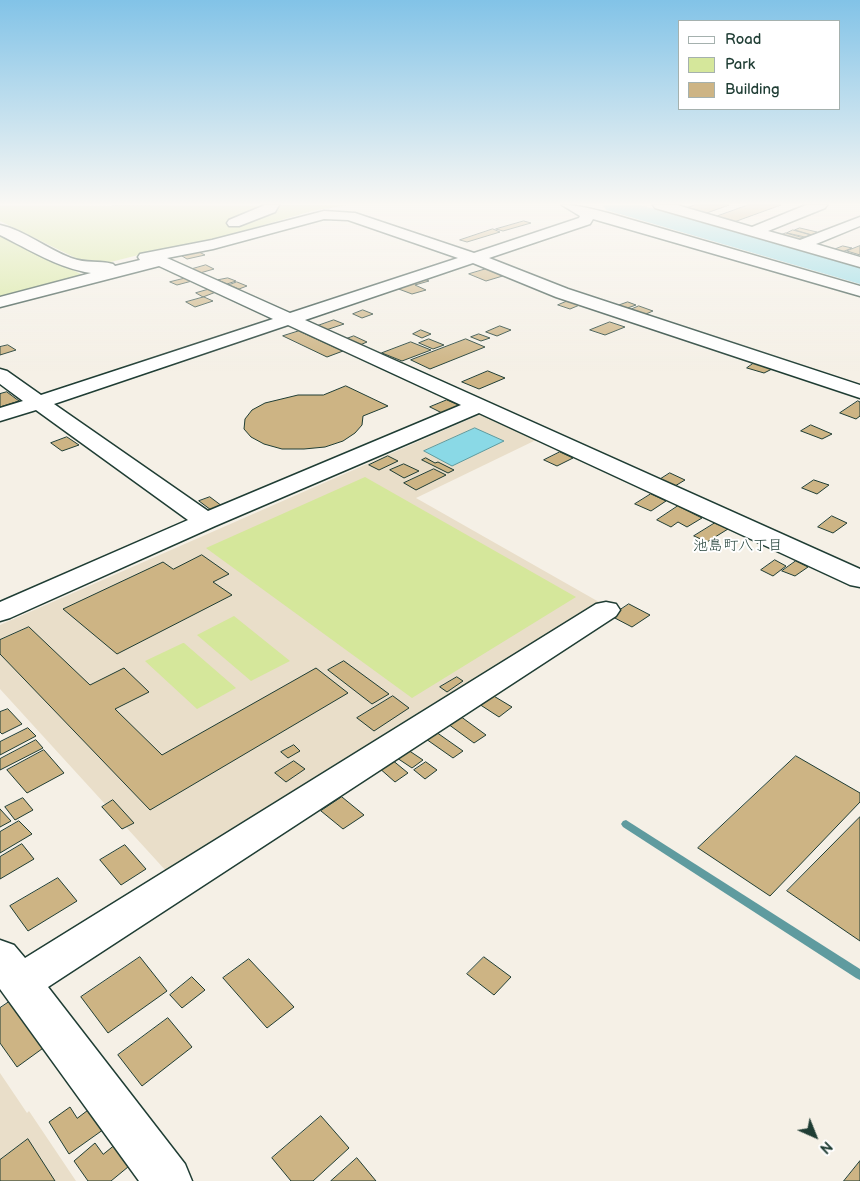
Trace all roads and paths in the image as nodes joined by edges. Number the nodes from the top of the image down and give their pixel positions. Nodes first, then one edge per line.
1 (63, 260) edge
2 (140, 260) edge
3 (468, 260) edge
4 (479, 260) edge
5 (754, 260) edge
6 (94, 274) junction
7 (860, 291) edge
8 (0, 302) edge
9 (289, 320) junction
10 (0, 375) edge
11 (860, 392) edge
12 (39, 403) junction
13 (478, 406) junction
14 (0, 415) edge
15 (206, 521) junction
16 (860, 579) edge
17 (606, 610) dead end
18 (0, 612) edge
19 (10, 970) edge
20 (168, 1181) edge

1 - 6 street
2 - 6 street
3 - 9 street
4 - 11 street
5 - 7 street
6 - 8 street
6 - 9 street
9 - 12 street
9 - 13 street
10 - 12 street
12 - 14 street
12 - 15 street
13 - 15 street
13 - 16 street
15 - 18 street
17 - 19 street
19 - 20 street

